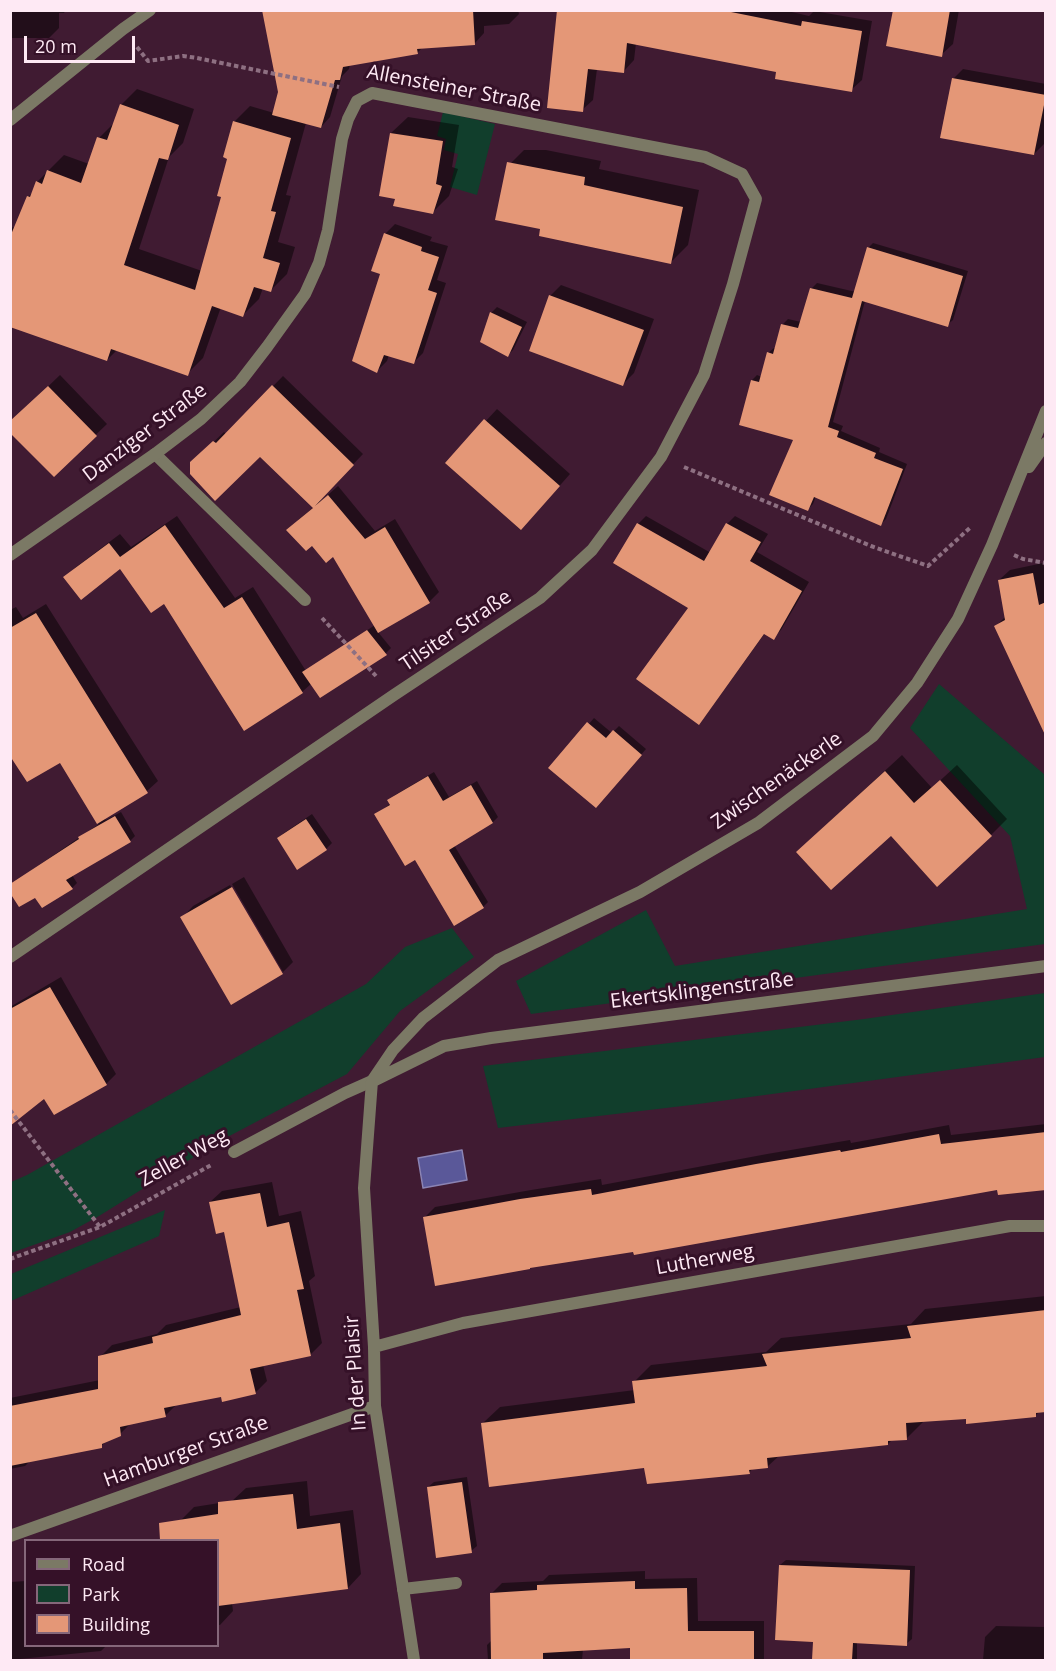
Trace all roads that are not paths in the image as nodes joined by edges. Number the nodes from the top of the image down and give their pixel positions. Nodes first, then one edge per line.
1 (150, 10) edge
2 (372, 93) joint
3 (10, 120) edge
4 (756, 199) joint
5 (1046, 411) edge
6 (1046, 443) edge
7 (155, 454) junction
8 (1016, 486) junction
9 (10, 555) edge
10 (305, 600) road end
11 (10, 957) edge
12 (1046, 966) edge
13 (372, 1081) junction
14 (234, 1152) road end
15 (1046, 1226) edge
16 (374, 1347) junction
17 (375, 1407) junction
18 (10, 1536) edge
19 (456, 1583) dead end
20 (403, 1589) junction
21 (414, 1660) edge

1 - 3 street
2 - 4 street, Allensteiner Straße
2 - 7 street, Danziger Straße
4 - 11 street, Tilsiter Straße
5 - 8 street, Zwischenäckerle
6 - 8 street
7 - 9 street, Danziger Straße
7 - 10 street
8 - 13 street, Zwischenäckerle
12 - 13 street, Ekertsklingenstraße
13 - 14 street, Zeller Weg
13 - 16 street, In der Plaisir
15 - 16 street, Lutherweg
16 - 17 street, In der Plaisir
17 - 18 street, Hamburger Straße
17 - 20 street, In der Plaisir
19 - 20 street
20 - 21 street, In der Plaisir

